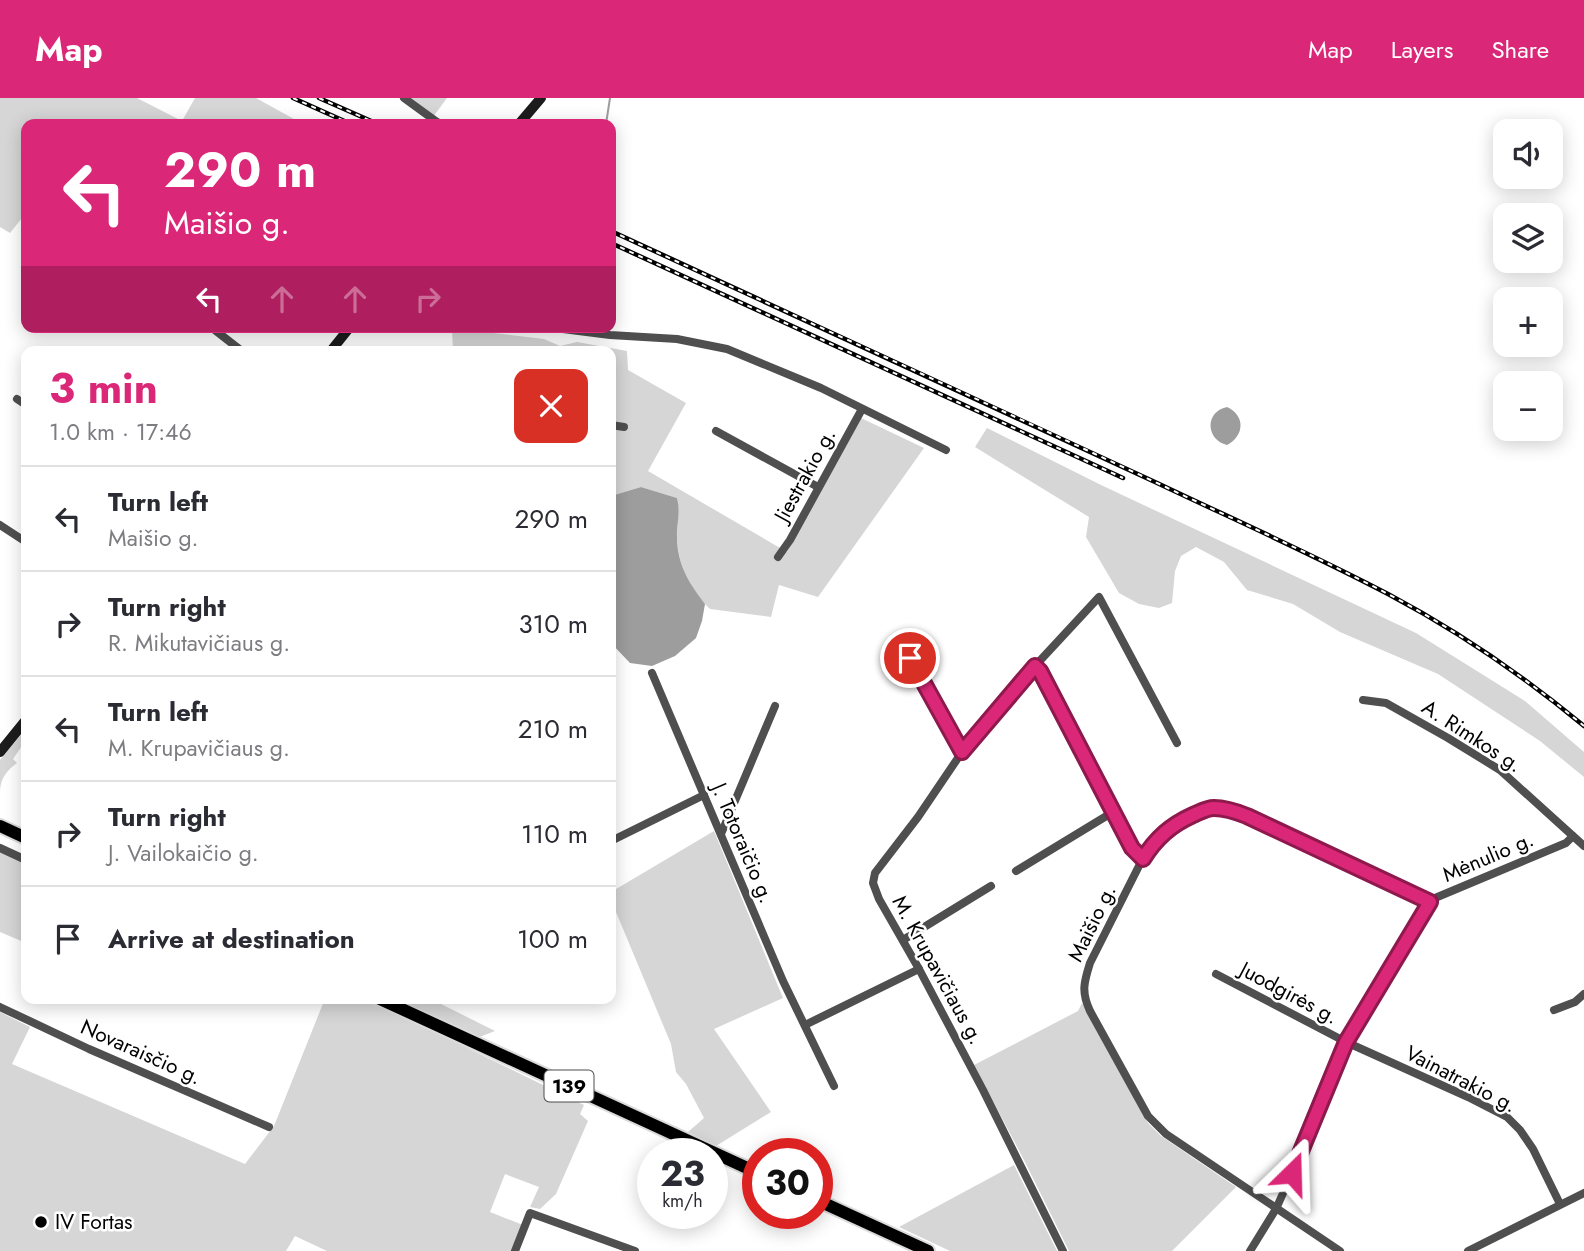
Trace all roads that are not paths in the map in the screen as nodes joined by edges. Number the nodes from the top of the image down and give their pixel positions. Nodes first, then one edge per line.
1 (404, 98) edge
2 (541, 98) edge
3 (433, 119) edge
4 (523, 119) edge
5 (219, 333) edge
6 (594, 333) edge
7 (235, 346) edge
8 (17, 399) dead end
9 (21, 402) edge
10 (862, 409) junction
11 (616, 426) edge
12 (624, 427) dead end
13 (716, 431) dead end
14 (946, 450) dead end
15 (818, 487) junction
16 (0, 525) edge
17 (21, 539) edge
18 (778, 557) dead end
19 (910, 658) dead end
20 (1035, 666) junction
21 (652, 673) dead end
22 (1363, 700) dead end
23 (775, 706) dead end
24 (21, 726) edge
25 (1177, 743) dead end
26 (0, 752) edge
27 (962, 752) junction
28 (704, 795) junction
29 (1113, 812) junction
30 (0, 826) edge
31 (721, 834) junction
32 (21, 836) edge
33 (1573, 836) junction
34 (616, 839) edge
35 (1584, 846) edge
36 (0, 848) edge
37 (21, 858) edge
38 (1143, 859) junction
39 (1016, 871) dead end
40 (991, 886) dead end
41 (1430, 902) junction
42 (903, 940) junction
43 (919, 970) junction
44 (1216, 974) dead end
45 (1584, 994) edge
46 (391, 1004) edge
47 (0, 1007) edge
48 (1554, 1010) dead end
49 (805, 1025) junction
50 (1346, 1042) junction
51 (834, 1086) dead end
52 (269, 1127) dead end
53 (742, 1166) edge
54 (1584, 1193) edge
55 (1560, 1204) junction
56 (833, 1207) edge
57 (1276, 1209) junction
58 (515, 1251) edge
59 (635, 1251) edge
60 (928, 1251) edge
61 (1063, 1251) edge
62 (1250, 1251) edge
63 (1340, 1251) edge
64 (1468, 1251) edge

1 - 3 street
2 - 4 main road
5 - 7 street
6 - 10 street
8 - 9 street
10 - 14 street
10 - 15 street, Jiestrakio g.
11 - 12 street
13 - 15 street
15 - 18 street, Jiestrakio g.
16 - 17 street
19 - 27 street
20 - 25 street, M. Krupavičiaus g.
20 - 27 street, M. Krupavičiaus g.
20 - 29 street
21 - 28 street, J. Totoraičio g.
22 - 33 street, A. Rimkos g.
23 - 31 street
24 - 26 main road
27 - 42 street, M. Krupavičiaus g.
28 - 31 street, J. Totoraičio g.
28 - 34 street
29 - 38 street
29 - 39 street
30 - 32 main road
31 - 49 street, J. Totoraičio g.
33 - 35 street, A. Rimkos g.
33 - 41 street, Mėnulio g.
36 - 37 street
38 - 41 street, Maišio g.
38 - 57 street, Maišio g.
40 - 42 street
41 - 50 street, Mėnulio g.
42 - 43 street, M. Krupavičiaus g.
43 - 49 street
43 - 61 street, M. Krupavičiaus g.
44 - 50 street, Juodgirės g.
45 - 48 street
46 - 53 main road, 139
47 - 52 street, Novaraisčio g.
49 - 51 street, J. Totoraičio g.
50 - 55 street, Vainatrakio g.
50 - 57 street, Mėnulio g.
54 - 55 street
55 - 64 street
56 - 60 main road
57 - 62 street, Mėnulio g.
57 - 63 street, Maišio g.
58 - 59 street

